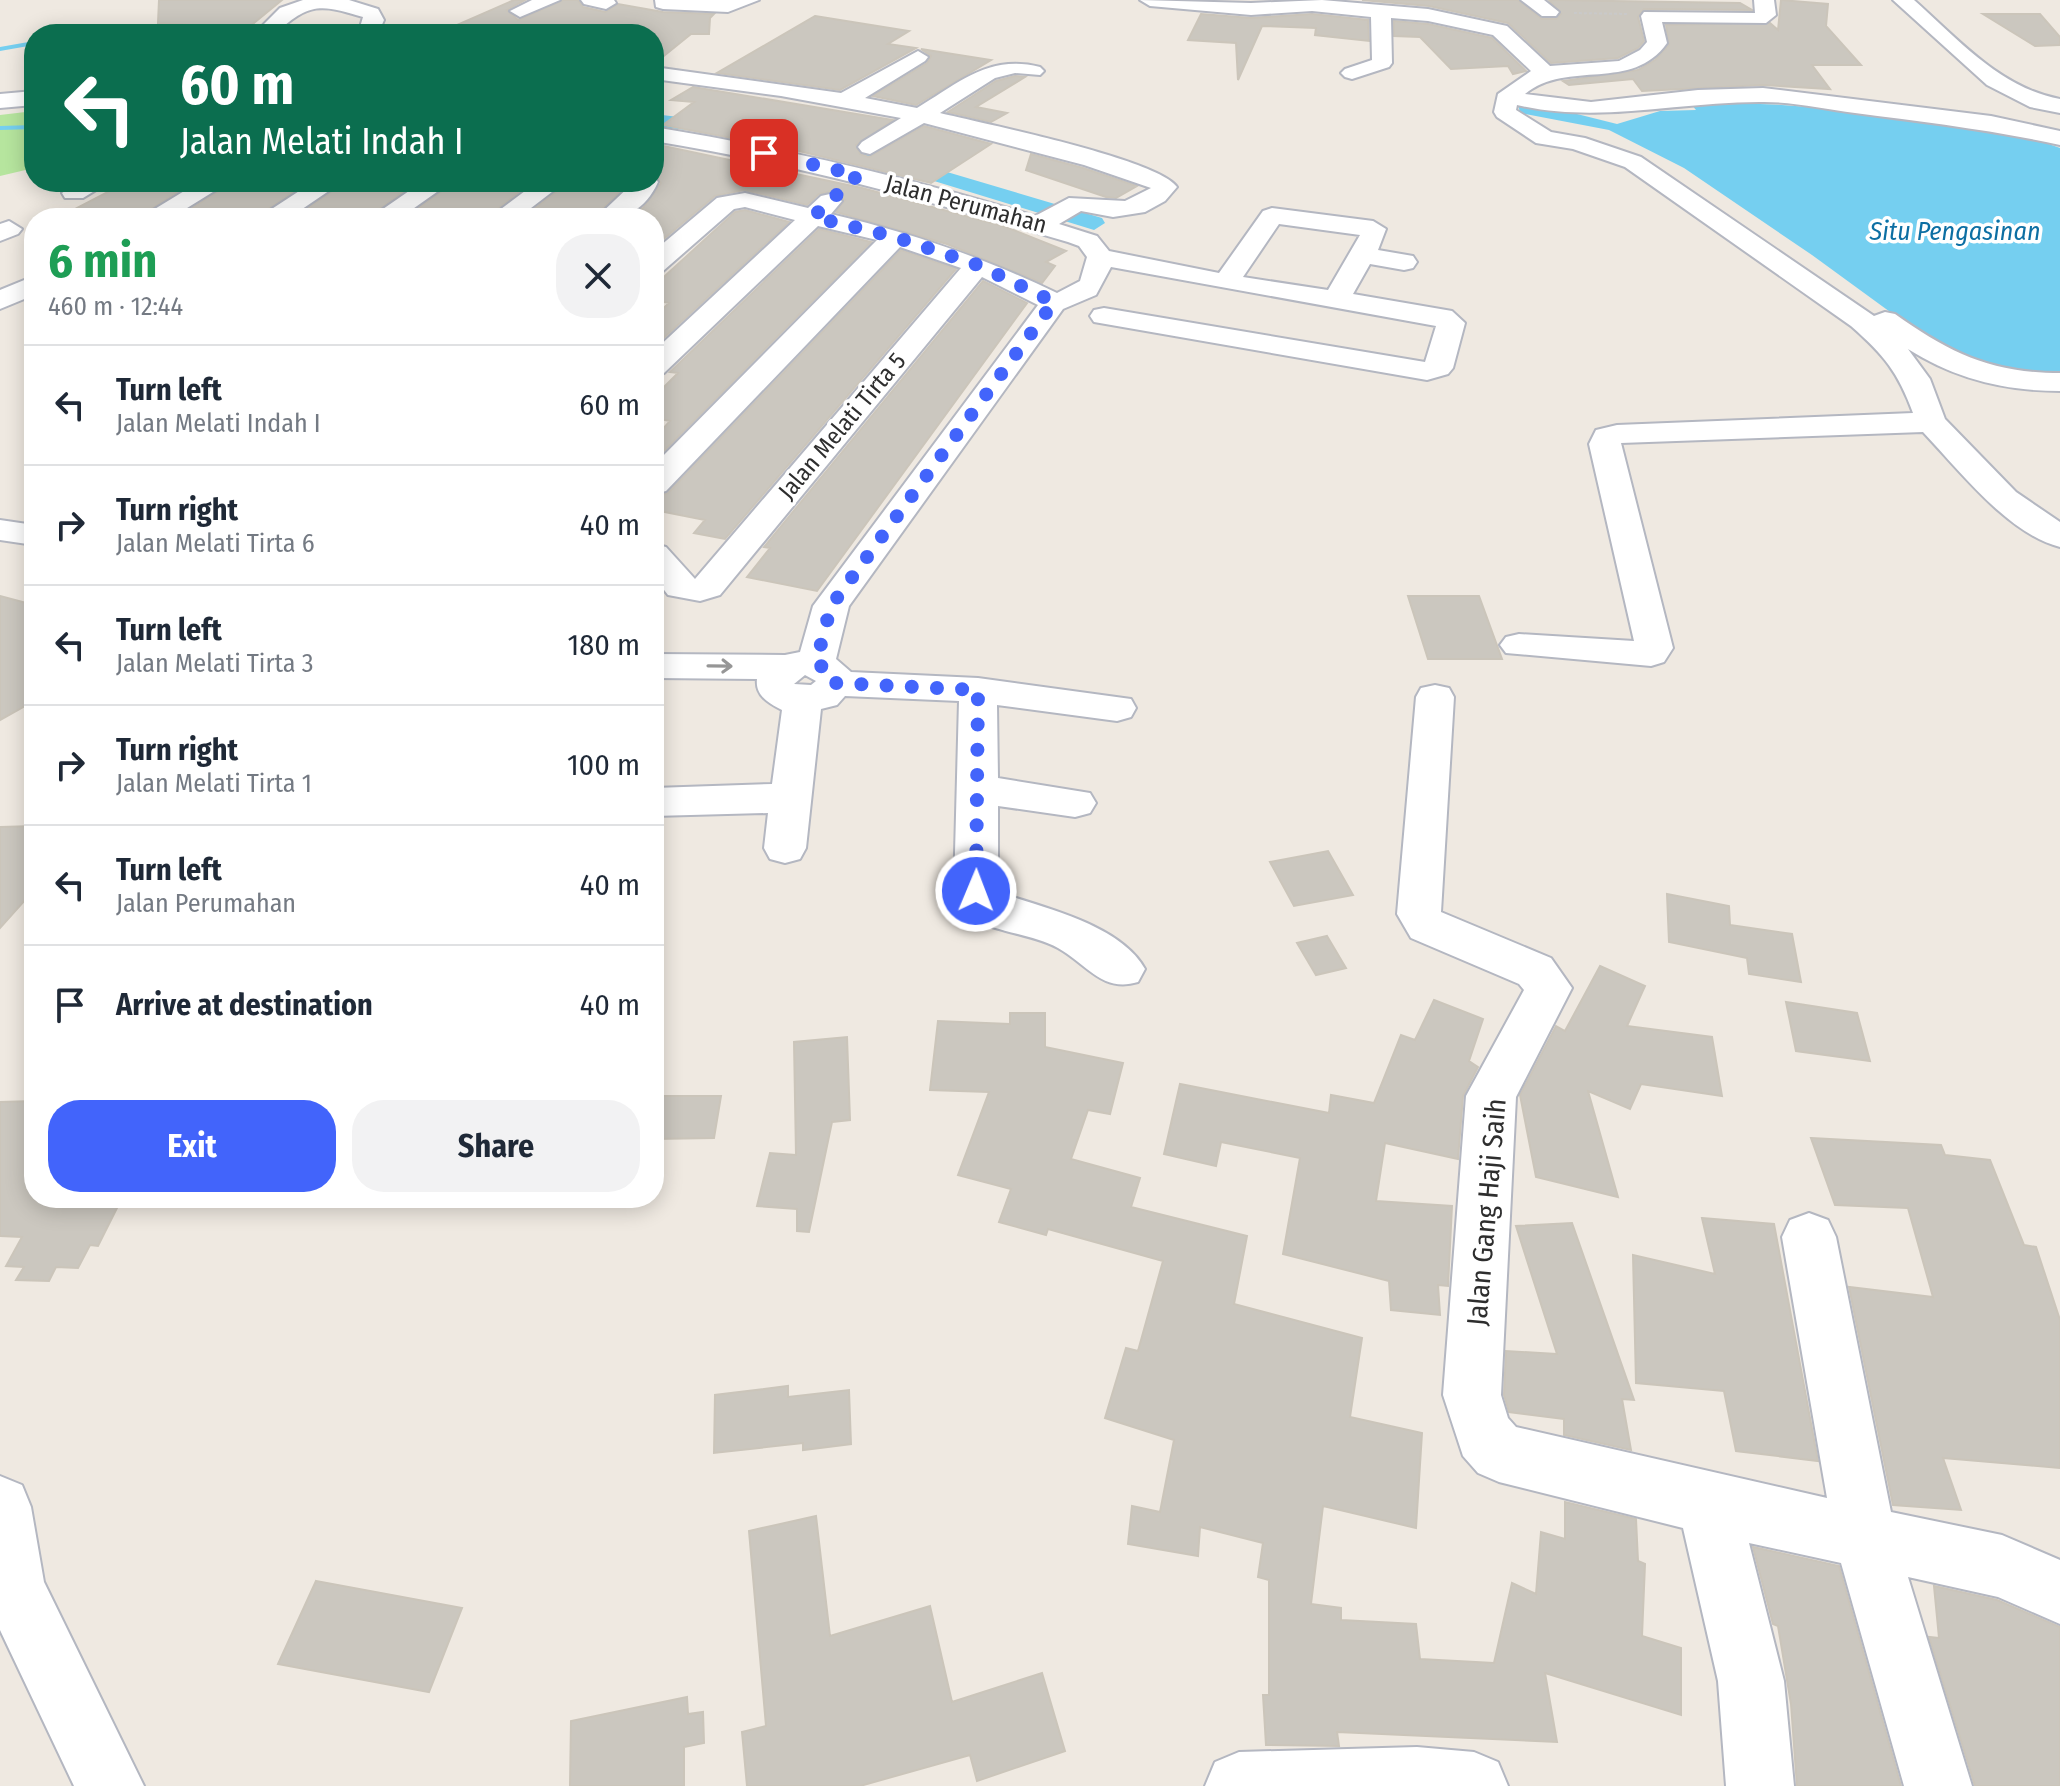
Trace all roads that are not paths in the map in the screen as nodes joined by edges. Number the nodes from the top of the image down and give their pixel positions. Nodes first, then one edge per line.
1 (322, 0) edge
2 (329, 0) edge
3 (550, 0) edge
4 (1150, 0) edge
5 (1531, 0) edge
6 (1764, 0) edge
7 (1903, 0) edge
8 (663, 3) dead end
9 (758, 6) edge
10 (1314, 8) edge
11 (520, 11) dead end
12 (1549, 12) road end
13 (1381, 13) junction
14 (274, 24) edge
15 (372, 24) edge
16 (1280, 33) dead end
17 (918, 57) dead end
18 (1640, 60) junction
19 (1033, 71) dead end
20 (1352, 73) dead end
21 (1545, 73) junction
22 (664, 74) edge
23 (1509, 97) junction
24 (1690, 98) junction
25 (24, 99) edge
26 (847, 99) junction
27 (0, 101) edge
28 (2060, 106) edge
29 (923, 116) junction
30 (664, 136) edge
31 (2060, 138) edge
32 (845, 142) dead end
33 (870, 147) junction
34 (1604, 150) junction
35 (900, 155) dead end
36 (858, 175) junction
37 (199, 192) edge
38 (314, 192) edge
39 (423, 192) edge
40 (539, 192) edge
41 (641, 192) edge
42 (171, 208) edge
43 (287, 208) edge
44 (399, 208) edge
45 (516, 208) edge
46 (621, 208) edge
47 (1046, 213) junction
48 (813, 217) junction
49 (895, 237) junction
50 (1105, 254) junction
51 (1362, 255) junction
52 (664, 256) edge
53 (1404, 262) dead end
54 (978, 265) junction
55 (1226, 282) junction
56 (24, 289) edge
57 (1336, 300) junction
58 (0, 301) edge
59 (1054, 302) junction
60 (664, 358) edge
61 (2060, 382) edge
62 (1931, 422) junction
63 (664, 474) edge
64 (2060, 537) edge
65 (664, 566) edge
66 (1519, 645) dead end
67 (664, 667) edge
68 (805, 682) junction
69 (978, 690) junction
70 (664, 695) edge
71 (1435, 697) dead end
72 (1117, 708) dead end
73 (978, 789) junction
74 (792, 798) junction
75 (664, 802) edge
76 (1075, 803) dead end
77 (785, 848) dead end
78 (1122, 969) dead end
79 (1809, 1237) dead end
80 (1708, 1504) junction
81 (0, 1507) edge
82 (1865, 1537) junction
83 (2060, 1592) edge
84 (110, 1786) edge
85 (1239, 1786) edge
86 (1474, 1786) edge
87 (1760, 1786) edge
88 (1938, 1786) edge

1 - 14 street
2 - 15 street
3 - 11 street
4 - 10 street
5 - 12 street
6 - 18 street
7 - 28 street
8 - 9 street
10 - 13 street
10 - 16 street
13 - 20 street
13 - 21 street
17 - 26 street
18 - 21 street
18 - 24 street
19 - 29 street
21 - 23 street
22 - 26 street
23 - 24 street
23 - 34 street
24 - 31 street
25 - 27 street
26 - 29 street
29 - 33 street
29 - 47 street
30 - 36 street, Jalan Perumahan
32 - 33 street, Jalan Perumahan
33 - 35 street, Jalan Perumahan
34 - 61 street
34 - 62 street
36 - 47 street, Jalan Perumahan
36 - 48 street
37 - 42 street
38 - 43 street
39 - 44 street
40 - 45 street
41 - 46 street
47 - 50 street, Jalan Perumahan
48 - 49 street
48 - 52 street
48 - 60 street
49 - 54 street
49 - 63 street
50 - 55 street, Jalan Perumahan
50 - 57 street, Jalan Perumahan
50 - 59 street
51 - 53 street
51 - 55 street
51 - 57 street
54 - 59 street
54 - 65 street, Jalan Melati Tirta 5
55 - 57 street, Jalan Perumahan
56 - 58 street
59 - 68 street
62 - 64 street
62 - 66 street
67 -> 68 street
68 - 69 street
68 - 70 street
68 - 74 street
69 - 72 street
69 - 73 street
71 - 80 street, Jalan Gang Haji Saih
73 - 76 street
73 - 78 street
74 - 75 street
74 - 77 street
79 - 82 street
80 - 82 street
80 - 87 street
81 - 84 street
82 - 83 street
82 - 88 street
85 - 86 street

